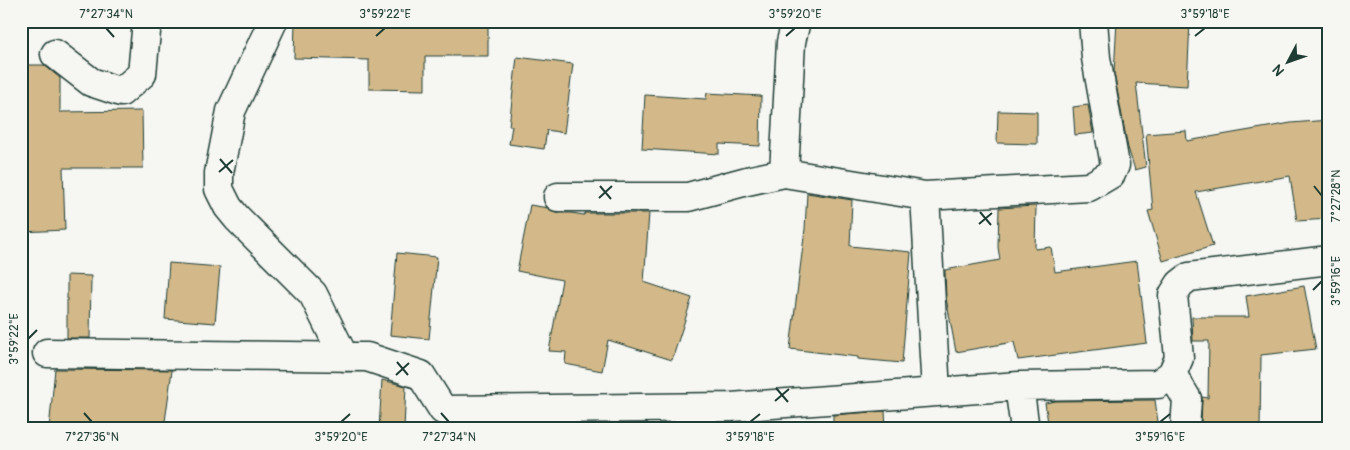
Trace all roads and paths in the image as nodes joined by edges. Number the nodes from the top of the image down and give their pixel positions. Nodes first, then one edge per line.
1 (146, 21) edge
2 (273, 21) edge
3 (796, 21) edge
4 (1093, 21) edge
5 (55, 54) dead end
6 (784, 173) junction
7 (925, 196) junction
8 (558, 197) dead end
9 (1329, 260) edge
10 (47, 353) dead end
11 (344, 357) junction
12 (1172, 374) junction
13 (1019, 386) junction
14 (936, 392) junction
15 (1025, 429) edge
16 (1185, 429) edge

1 - 5 street
2 - 11 street
3 - 6 street
4 - 7 street
6 - 7 street
6 - 8 street
7 - 14 street
9 - 12 street
10 - 11 street
11 - 14 street
12 - 13 street
12 - 16 street
13 - 14 street
13 - 15 street

